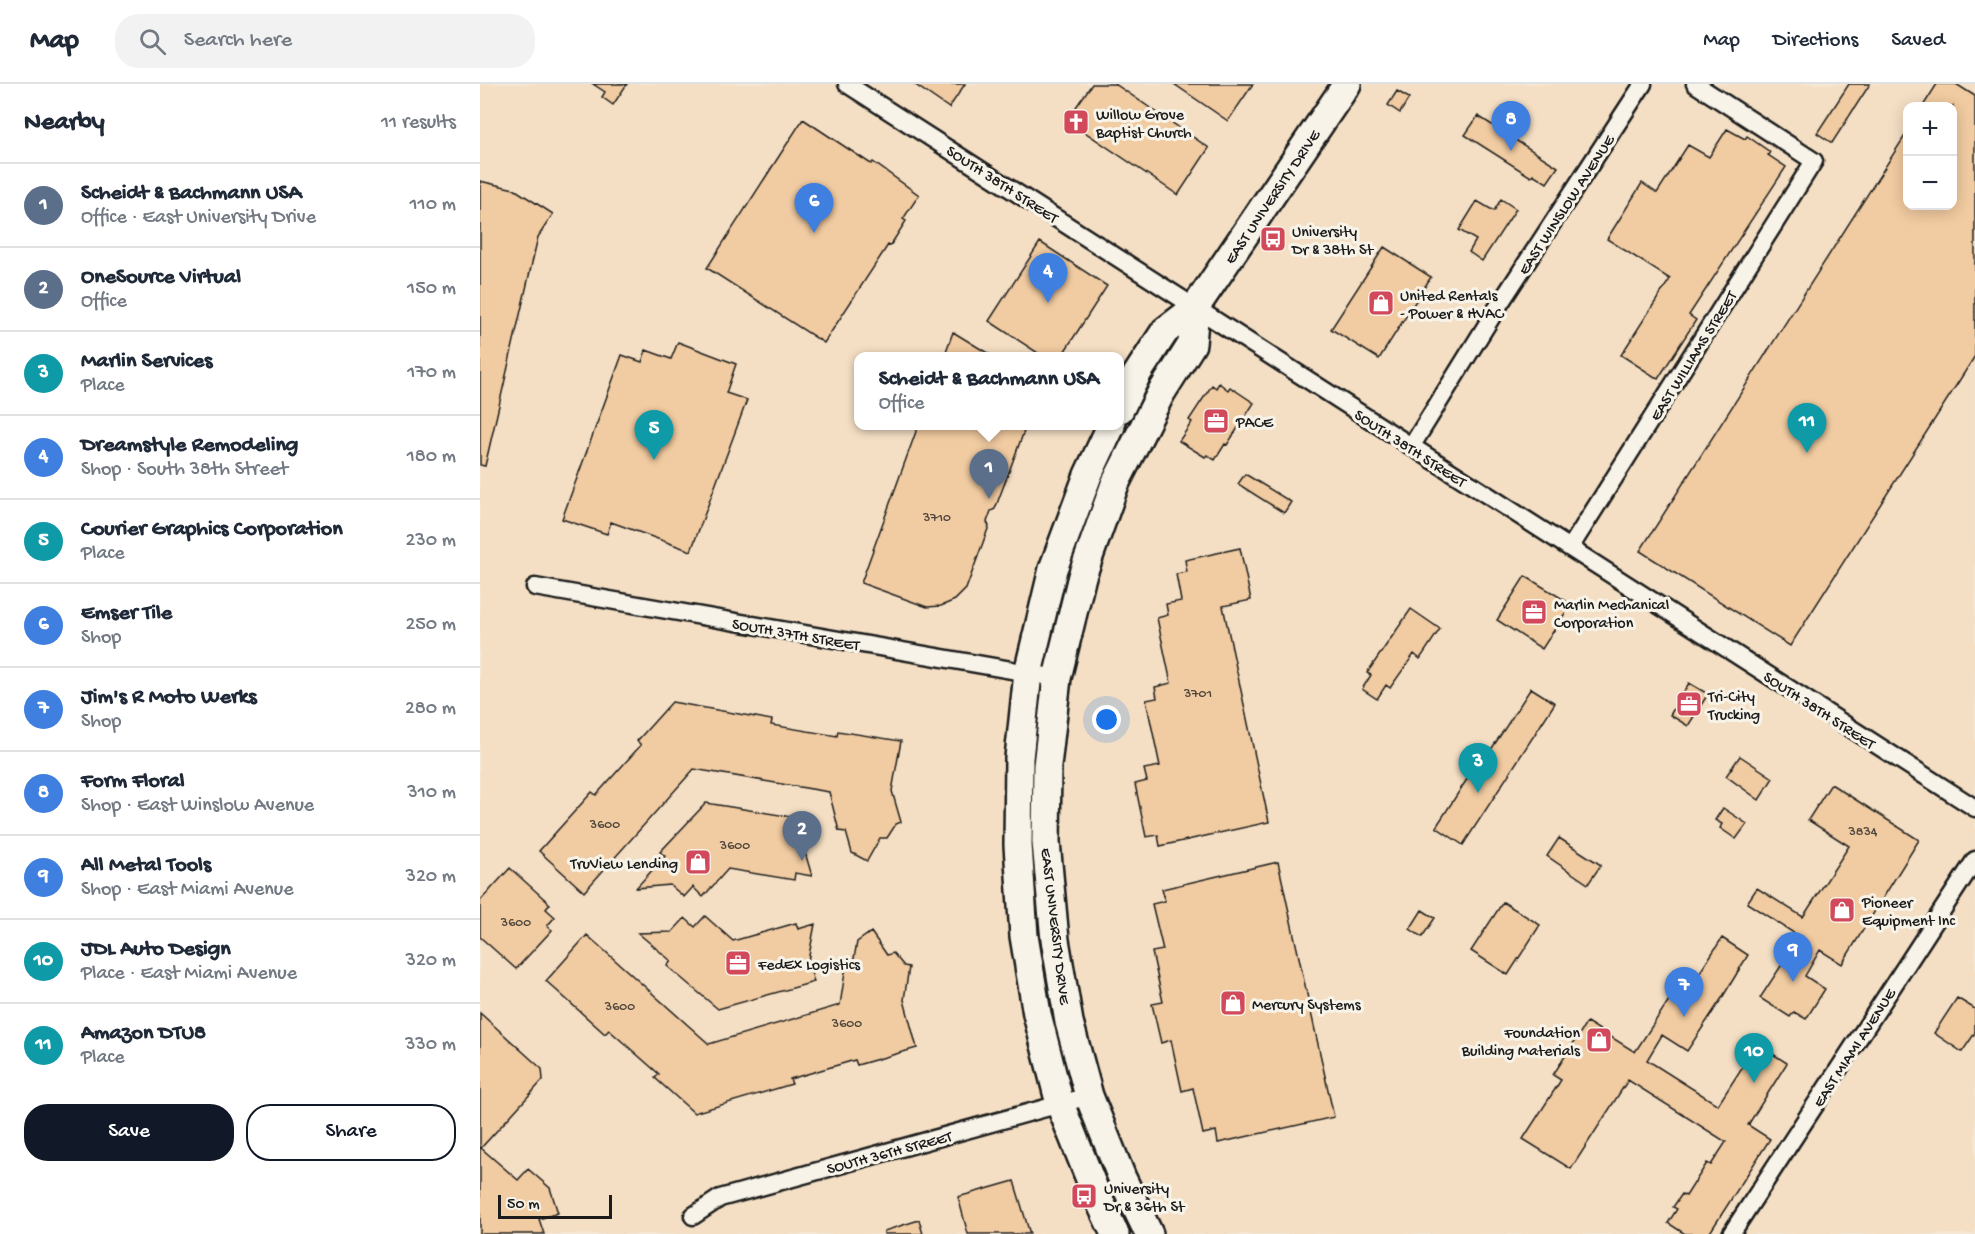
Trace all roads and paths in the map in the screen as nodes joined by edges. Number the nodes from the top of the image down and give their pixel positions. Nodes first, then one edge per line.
1 (847, 84) edge
2 (1347, 84) edge
3 (1643, 84) edge
4 (1695, 84) edge
5 (1195, 308) junction
6 (1124, 399) edge
7 (1109, 430) edge
8 (1411, 447) junction
9 (1569, 548) junction
10 (535, 587) dead end
11 (1028, 673) junction
12 (1057, 678) junction
13 (1975, 808) edge
14 (1975, 860) edge
15 (1089, 1096) junction
16 (1060, 1104) junction
17 (693, 1216) dead end
18 (1115, 1234) edge
19 (1149, 1234) edge
20 (1731, 1234) edge

1 - 5 street, SOUTH 38TH STREET
2 - 5 main road, EAST UNIVERSITY DRIVE
3 - 8 street, EAST WINSLOW AVENUE
4 - 9 street, EAST WILLIAMS STREET
5 - 6 main road, EAST UNIVERSITY DRIVE
5 - 8 street, SOUTH 38TH STREET
5 - 12 main road, EAST UNIVERSITY DRIVE
7 - 11 main road, EAST UNIVERSITY DRIVE
8 - 9 street, SOUTH 38TH STREET
9 - 13 street, SOUTH 38TH STREET
10 - 11 street, SOUTH 37TH STREET
11 - 12 street, SOUTH 37TH STREET
11 - 16 main road, EAST UNIVERSITY DRIVE
12 - 15 main road, EAST UNIVERSITY DRIVE
14 - 20 street, EAST MIAMI AVENUE
15 - 16 street, SOUTH 36TH STREET
15 - 19 main road, EAST UNIVERSITY DRIVE
16 - 17 street, SOUTH 36TH STREET
16 - 18 main road, EAST UNIVERSITY DRIVE

